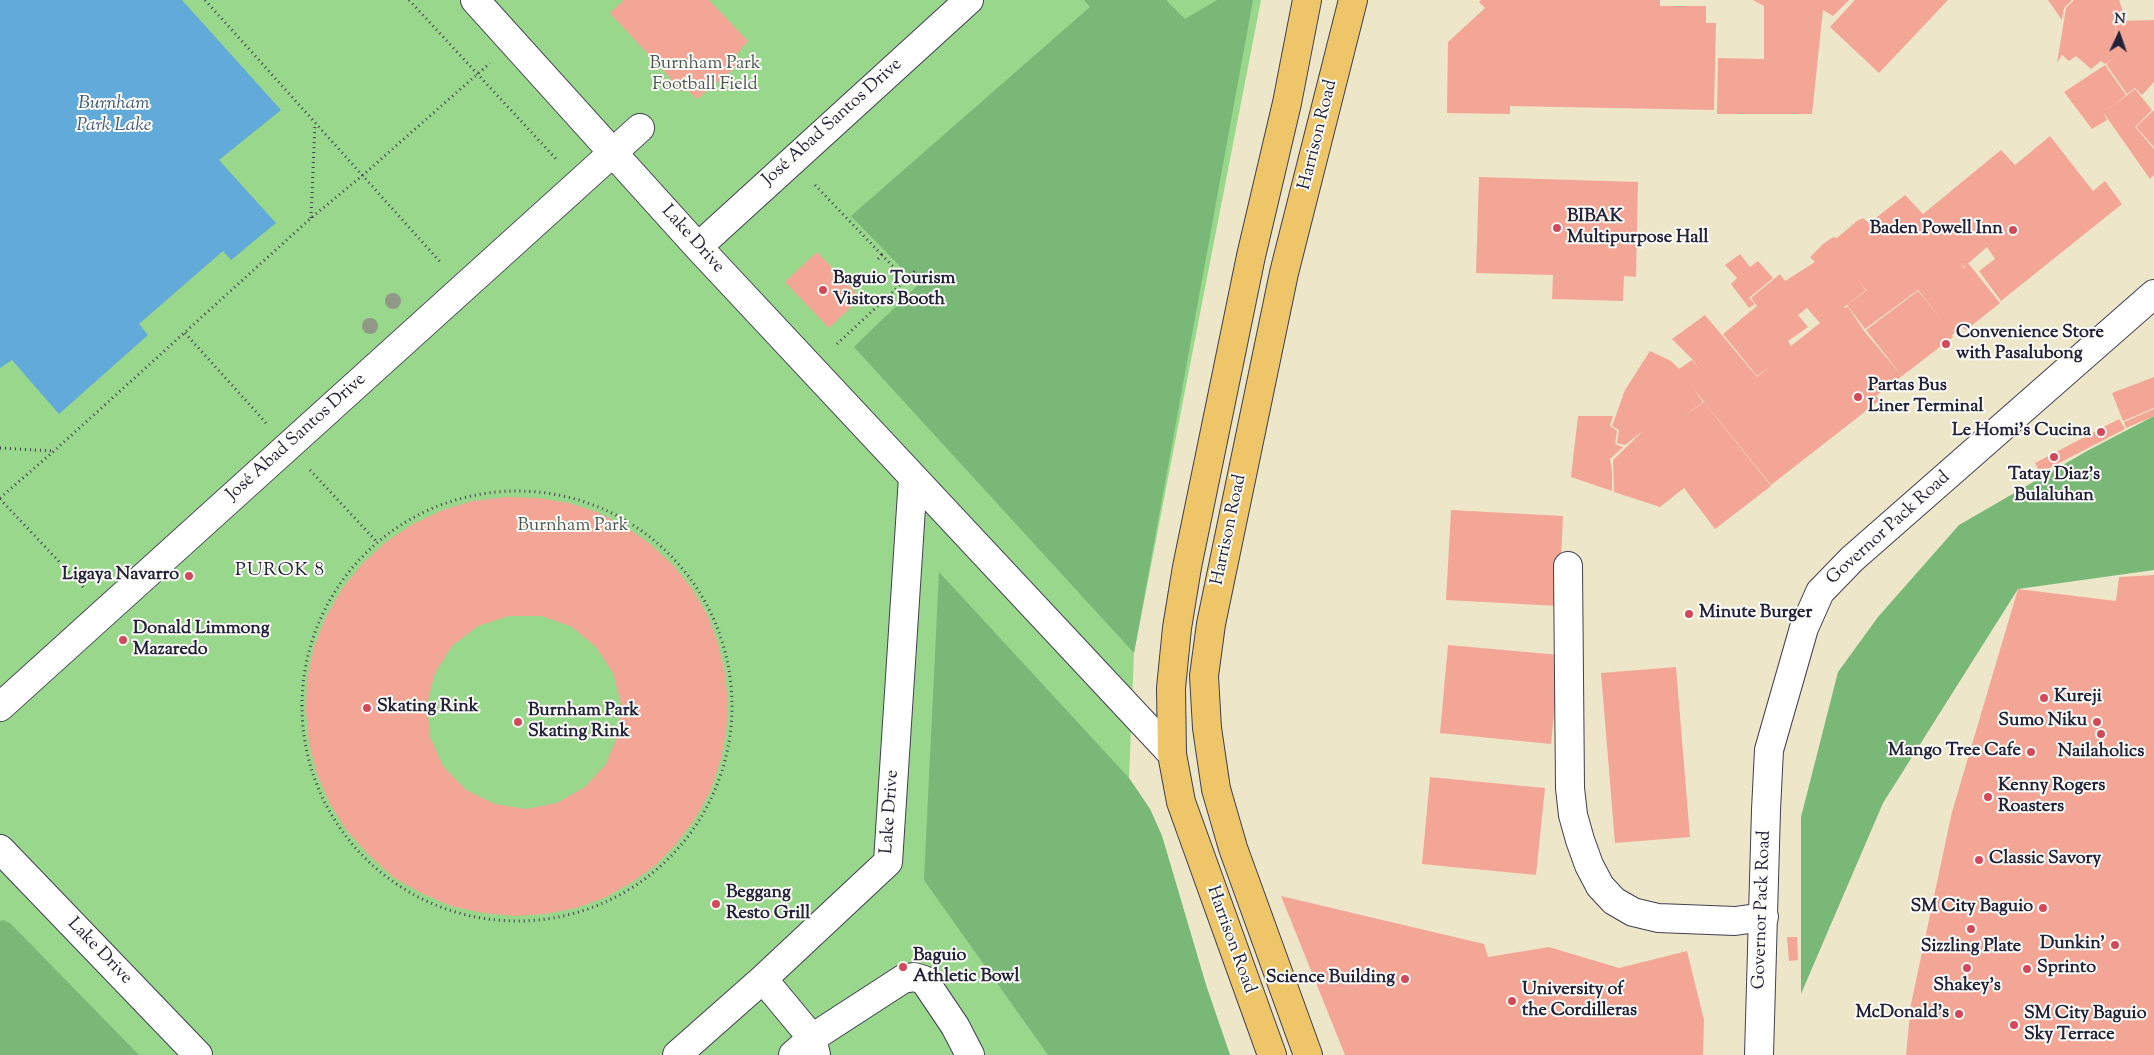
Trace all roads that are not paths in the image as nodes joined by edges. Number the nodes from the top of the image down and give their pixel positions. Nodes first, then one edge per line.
1 (475, 0) edge
2 (969, 0) edge
3 (1307, 0) edge
4 (1353, 0) edge
5 (640, 128) dead end
6 (596, 168) junction
7 (698, 247) junction
8 (2154, 294) edge
9 (913, 477) junction
10 (1568, 566) dead end
11 (0, 707) edge
12 (1172, 754) junction
13 (3, 858) edge
14 (1764, 918) junction
15 (763, 979) junction
16 (807, 1049) edge
17 (198, 1055) edge
18 (677, 1055) edge
19 (970, 1055) edge
20 (1272, 1055) edge
21 (1308, 1055) edge
22 (1758, 1055) edge

1 - 6 street, Lake Drive
2 - 7 street, José Abad Santos Drive
3 - 12 highway, Harrison Road
4 - 21 highway, Harrison Road
5 - 6 street, José Abad Santos Drive
6 - 7 street, Lake Drive
6 - 11 street, José Abad Santos Drive
7 - 9 street, Lake Drive
8 - 14 street, Governor Pack Road
9 - 12 street, Lake Drive
9 - 15 street, Lake Drive
10 - 14 street
12 - 20 highway, Harrison Road
13 - 17 street, Lake Drive
14 - 22 street, Governor Pack Road
15 - 16 street
15 - 18 street, Lake Drive
16 - 19 street

